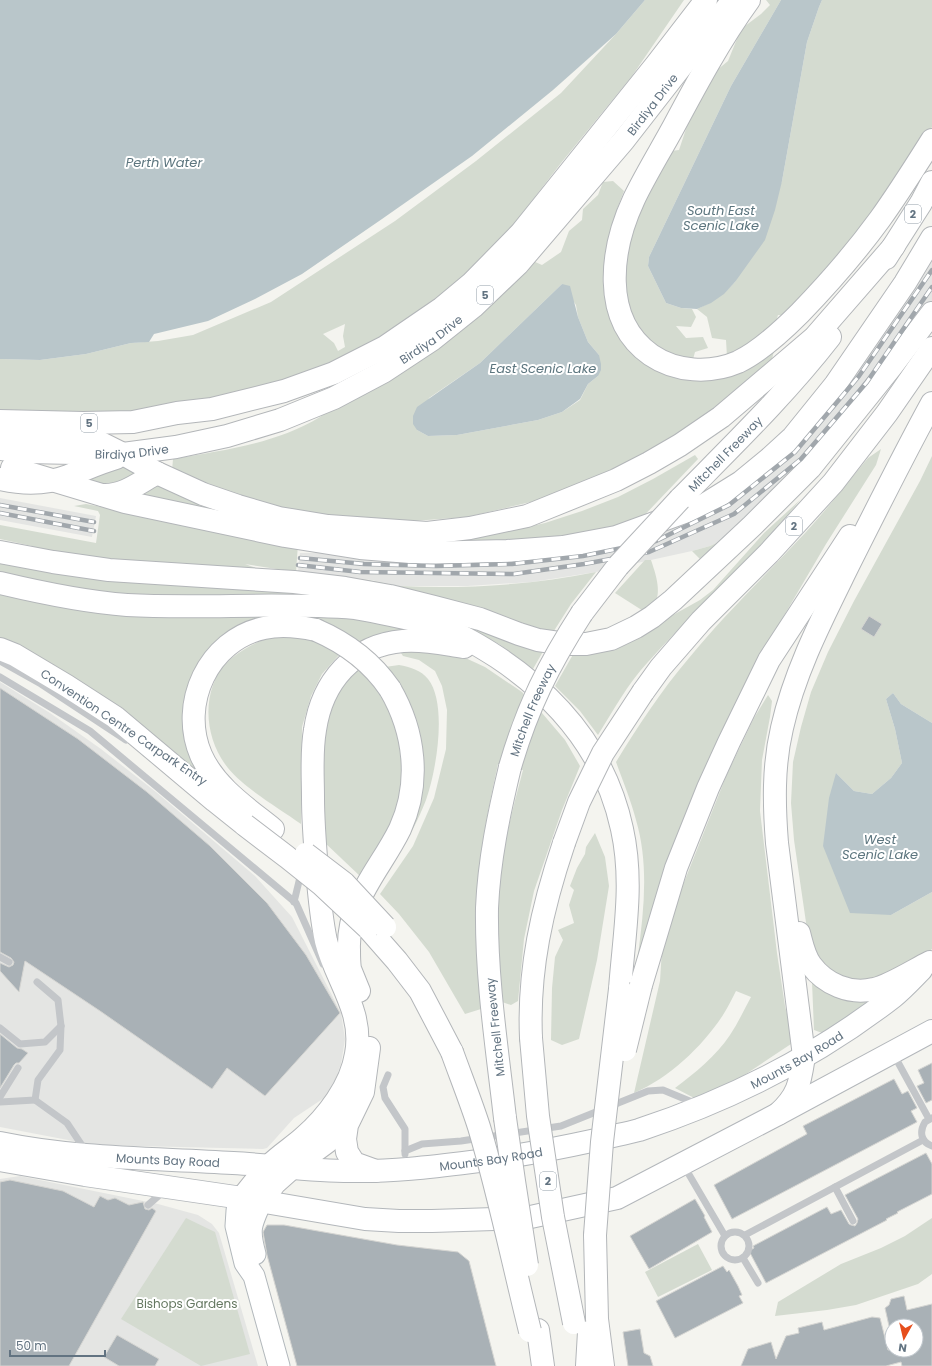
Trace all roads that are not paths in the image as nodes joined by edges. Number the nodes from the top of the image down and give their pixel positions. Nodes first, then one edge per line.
1 (706, 0) edge
2 (733, 0) edge
3 (749, 0) edge
4 (932, 140) edge
5 (932, 182) edge
6 (932, 238) edge
7 (894, 246) junction
8 (932, 313) edge
9 (932, 348) edge
10 (932, 403) edge
11 (177, 413) junction
12 (0, 421) edge
13 (0, 436) edge
14 (906, 451) junction
15 (119, 452) junction
16 (4, 466) edge
17 (157, 473) junction
18 (53, 480) junction
19 (94, 494) junction
20 (0, 552) edge
21 (0, 583) edge
22 (0, 648) edge
23 (489, 652) junction
24 (0, 661) edge
25 (0, 677) edge
26 (134, 746) dead end
27 (152, 758) dead end
28 (215, 801) junction
29 (313, 818) junction
30 (249, 819) junction
31 (777, 843) junction
32 (294, 902) junction
33 (376, 930) junction
34 (0, 957) edge
35 (931, 961) edge
36 (9, 962) dead end
37 (325, 969) dead end
38 (37, 982) dead end
39 (631, 987) junction
40 (61, 1026) junction
41 (0, 1028) edge
42 (932, 1031) edge
43 (457, 1052) junction
44 (893, 1053) junction
45 (804, 1056) junction
46 (346, 1062) dead end
47 (18, 1068) dead end
48 (388, 1075) dead end
49 (343, 1089) junction
50 (0, 1097) edge
51 (35, 1100) junction
52 (0, 1102) edge
53 (695, 1109) junction
54 (352, 1113) junction
55 (778, 1114) junction
56 (930, 1119) edge
57 (923, 1140) junction
58 (0, 1143) edge
59 (932, 1146) edge
60 (89, 1155) junction
61 (0, 1160) edge
62 (406, 1160) junction
63 (682, 1164) junction
64 (270, 1166) junction
65 (293, 1167) junction
66 (376, 1171) junction
67 (514, 1181) junction
68 (168, 1187) junction
69 (835, 1187) junction
70 (252, 1200) junction
71 (148, 1205) dead end
72 (853, 1221) dead end
73 (745, 1235) junction
74 (725, 1236) junction
75 (743, 1258) junction
76 (758, 1283) dead end
77 (587, 1321) junction
78 (534, 1330) junction
79 (279, 1366) edge
80 (538, 1366) edge
81 (543, 1366) edge
82 (582, 1366) edge
83 (587, 1366) edge
84 (604, 1366) edge

1 - 11 main road, Birdiya Drive / 5
2 - 15 main road, Birdiya Drive / 5
3 - 4 main road
5 - 7 main road, Mitchell Freeway / 2
6 - 19 main road
7 - 17 main road
7 - 67 main road, Mitchell Freeway / 2, bridge
8 - 20 main road
9 - 77 main road, 2, bridge
10 - 14 main road
11 - 12 main road, Birdiya Drive / 5
11 - 15 main road
13 - 15 main road
14 - 31 main road
14 - 39 main road
15 - 16 main road
15 - 17 main road
15 - 18 main road
16 - 18 main road
17 - 19 main road
18 - 19 main road
21 - 23 main road
22 - 28 main road
23 - 29 main road
23 - 39 main road
24 - 26 lane, Convention Centre Carpark Entry
25 - 32 lane
27 - 28 lane, Convention Centre Carpark Entry
28 - 30 main road
29 - 32 lane
29 - 49 main road
30 - 33 main road, bridge
30 - 33 main road, bridge
30 - 54 main road, bridge
31 - 35 main road
31 - 45 main road
32 - 37 lane
33 - 43 main road
34 - 36 lane
35 - 45 main road, Mounts Bay Road
38 - 40 lane
39 - 77 main road, bridge
40 - 41 lane
40 - 51 lane
42 - 44 main road, Mounts Bay Road
43 - 67 main road, bridge
43 - 78 main road, bridge
44 - 55 main road, Mounts Bay Road
44 - 56 lane
45 - 53 main road, Mounts Bay Road
45 - 55 main road
46 - 49 lane
47 - 50 lane
48 - 62 lane
49 - 64 main road
51 - 52 lane
51 - 60 lane
53 - 62 main road, Mounts Bay Road
53 - 62 lane
54 - 65 main road
54 - 66 main road
55 - 63 main road, Mounts Bay Road
56 - 57 lane
57 - 59 lane
57 - 69 lane
58 - 60 main road, Mounts Bay Road
60 - 64 main road, Mounts Bay Road
61 - 68 main road, Mounts Bay Road
62 - 66 main road, Mounts Bay Road
63 - 70 main road, Mounts Bay Road
63 - 74 lane
64 - 65 main road, Mounts Bay Road
64 - 70 main road
65 - 66 main road, Mounts Bay Road
65 - 70 main road
67 - 78 main road, Mitchell Freeway / 2, bridge
68 - 70 main road, Mounts Bay Road
68 - 71 lane
69 - 72 lane
69 - 73 lane
70 - 79 main road
73 - 74 lane
73 - 75 lane
74 - 75 lane
75 - 76 lane
77 - 82 main road, 2
77 - 83 main road
77 - 84 main road
78 - 80 main road
78 - 81 main road, Mitchell Freeway / 2

